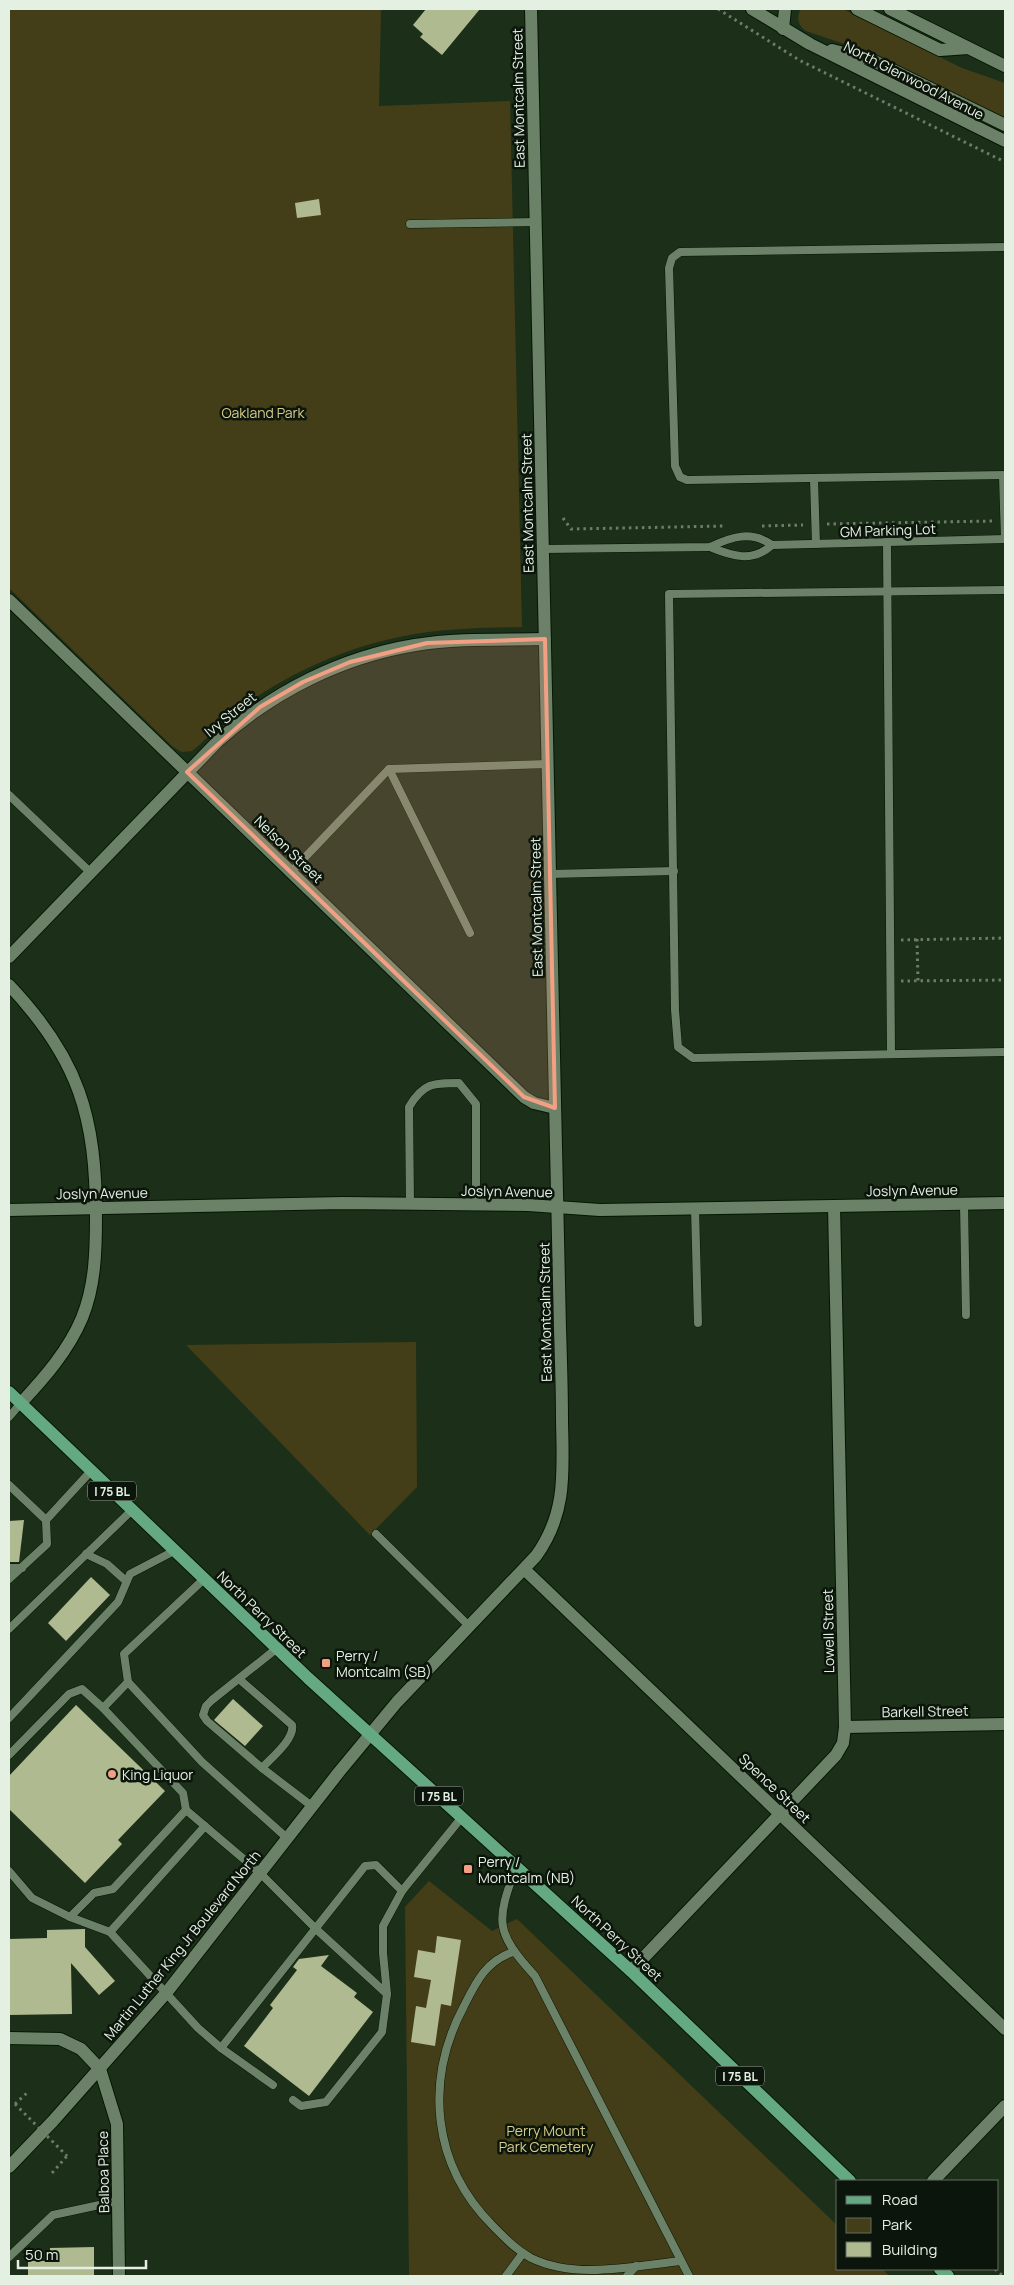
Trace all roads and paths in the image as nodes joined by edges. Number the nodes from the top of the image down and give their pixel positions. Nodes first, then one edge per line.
1 (531, 9) edge
2 (718, 9) edge
3 (752, 9) edge
4 (786, 9) edge
5 (858, 9) edge
6 (890, 9) edge
7 (784, 29) junction
8 (810, 44) junction
9 (971, 48) junction
10 (1005, 66) edge
11 (1005, 125) edge
12 (1005, 141) edge
13 (1005, 162) edge
14 (536, 222) junction
15 (410, 224) dead end
16 (1005, 247) edge
17 (1004, 476) edge
18 (814, 479) junction
19 (563, 518) dead end
20 (1004, 520) edge
21 (815, 525) junction
22 (731, 526) dead end
23 (759, 526) dead end
24 (1005, 539) edge
25 (887, 542) junction
26 (816, 544) junction
27 (772, 545) junction
28 (710, 546) junction
29 (543, 549) junction
30 (1005, 590) edge
31 (888, 592) junction
32 (9, 600) edge
33 (545, 640) junction
34 (548, 764) junction
35 (389, 769) junction
36 (187, 772) junction
37 (9, 795) edge
38 (674, 871) junction
39 (90, 872) junction
40 (291, 872) junction
41 (550, 874) junction
42 (470, 933) dead end
43 (1005, 938) edge
44 (890, 940) junction
45 (917, 940) junction
46 (9, 957) edge
47 (1005, 980) edge
48 (918, 981) junction
49 (891, 982) junction
50 (9, 985) edge
51 (1005, 1052) edge
52 (891, 1053) junction
53 (556, 1108) junction
54 (1005, 1203) edge
55 (410, 1204) junction
56 (964, 1204) junction
57 (476, 1205) junction
58 (834, 1206) junction
59 (558, 1207) junction
60 (96, 1208) junction
61 (695, 1208) junction
62 (9, 1210) edge
63 (966, 1315) dead end
64 (698, 1324) dead end
65 (9, 1392) edge
66 (21, 1404) junction
67 (9, 1417) edge
68 (91, 1472) junction
69 (9, 1485) edge
70 (132, 1510) junction
71 (46, 1520) junction
72 (376, 1534) dead end
73 (174, 1551) junction
74 (86, 1554) junction
75 (9, 1568) edge
76 (22, 1568) junction
77 (524, 1569) junction
78 (9, 1579) edge
79 (204, 1580) junction
80 (126, 1581) junction
81 (470, 1627) junction
82 (9, 1630) edge
83 (276, 1649) junction
84 (239, 1679) junction
85 (128, 1682) junction
86 (103, 1708) junction
87 (9, 1718) edge
88 (1005, 1724) edge
89 (845, 1727) junction
90 (370, 1734) junction
91 (9, 1755) edge
92 (262, 1768) junction
93 (313, 1807) junction
94 (186, 1810) junction
95 (780, 1814) junction
96 (462, 1817) junction
97 (205, 1826) junction
98 (287, 1838) junction
99 (516, 1866) junction
100 (9, 1871) edge
101 (260, 1873) junction
102 (402, 1891) junction
103 (70, 1917) junction
104 (316, 1929) junction
105 (110, 1932) junction
106 (513, 1952) junction
107 (631, 1971) junction
108 (167, 1992) junction
109 (387, 1994) junction
110 (1005, 2029) edge
111 (9, 2038) edge
112 (220, 2048) junction
113 (100, 2069) junction
114 (273, 2085) dead end
115 (28, 2092) dead end
116 (293, 2100) dead end
117 (1005, 2106) edge
118 (9, 2167) edge
119 (52, 2173) dead end
120 (849, 2180) edge
121 (934, 2180) edge
122 (118, 2201) junction
123 (523, 2253) junction
124 (9, 2257) edge
125 (681, 2261) junction
126 (636, 2266) junction
127 (119, 2276) edge
128 (506, 2276) edge
129 (627, 2276) edge
130 (689, 2276) edge

1 - 14 street, East Montcalm Street
2 - 13 path
3 - 7 street, North Glenwood Avenue
4 - 7 street
5 - 9 street
6 - 9 street
7 - 8 street, North Glenwood Avenue
8 - 11 street, North Glenwood Avenue
8 - 12 street, North Glenwood Avenue
9 - 10 street
14 - 15 lane
14 - 29 street, East Montcalm Street
16 - 18 lane
17 - 18 lane
17 - 20 lane
18 - 21 lane
19 - 22 path
20 - 21 path
20 - 24 lane
21 - 23 path
21 - 26 lane
24 - 25 lane, GM Parking Lot
25 - 26 lane, GM Parking Lot
25 - 31 lane
26 - 27 lane, GM Parking Lot
27 - 28 lane, GM Parking Lot
27 - 28 lane, GM Parking Lot
28 - 29 lane, GM Parking Lot
29 - 33 street, East Montcalm Street
30 - 31 lane
31 - 38 lane
31 - 44 lane
32 - 36 street, Nelson Street
33 - 34 street, East Montcalm Street
33 - 36 street, Ivy Street
34 - 35 lane
34 - 41 street, East Montcalm Street
35 - 40 lane
35 - 42 lane
36 - 39 street, Ivy Street
36 - 40 street, Nelson Street
37 - 39 lane
38 - 41 lane
38 - 52 lane
39 - 46 street, Ivy Street
40 - 53 street, Nelson Street
41 - 53 street, East Montcalm Street
43 - 45 path
44 - 45 path
44 - 49 lane
45 - 48 path
47 - 48 path
48 - 49 path
49 - 52 lane
50 - 60 street
51 - 52 lane
53 - 59 street, East Montcalm Street
54 - 56 street, Joslyn Avenue
55 - 57 street, Joslyn Avenue
55 - 57 lane
55 - 60 street, Joslyn Avenue
56 - 58 street, Joslyn Avenue
56 - 63 lane
57 - 59 street, Joslyn Avenue
58 - 61 street, Joslyn Avenue
58 - 89 street, Lowell Street
59 - 61 street, Joslyn Avenue
59 - 77 street, East Montcalm Street
60 - 62 street, Joslyn Avenue
60 - 66 street
61 - 64 lane
65 - 66 main road, North Perry Street / I 75 BL
66 - 67 lane
66 - 68 main road, North Perry Street / I 75 BL
68 - 70 main road, North Perry Street / I 75 BL
68 - 71 lane
69 - 71 lane
70 - 73 main road, North Perry Street / I 75 BL
70 - 74 lane
71 - 76 lane
72 - 81 lane
73 - 79 main road, North Perry Street / I 75 BL
73 - 80 lane
74 - 80 lane
74 - 82 lane
75 - 76 lane
76 - 78 lane
77 - 81 street, East Montcalm Street
77 - 95 street, Spence Street
79 - 83 main road, North Perry Street / I 75 BL
79 - 85 lane
80 - 87 lane
81 - 90 street, East Montcalm Street
83 - 84 lane
83 - 90 main road, North Perry Street / I 75 BL
84 - 92 lane
84 - 92 lane
85 - 86 lane
85 - 98 lane
86 - 91 lane
86 - 94 lane
88 - 89 street, Barkell Street
89 - 95 street, Lowell Street
90 - 93 street, Martin Luther King Jr Boulevard North
90 - 96 main road, North Perry Street / I 75 BL
92 - 93 lane
93 - 98 street, Martin Luther King Jr Boulevard North
94 - 97 lane
94 - 103 lane
95 - 107 street, Lowell Street
95 - 110 street, Spence Street
96 - 99 main road, North Perry Street / I 75 BL
96 - 102 lane
97 - 101 lane
97 - 105 lane
98 - 101 street, Martin Luther King Jr Boulevard North
99 - 106 lane
99 - 107 main road, North Perry Street / I 75 BL
100 - 103 lane
101 - 104 lane
101 - 108 street, Martin Luther King Jr Boulevard North
102 - 104 lane
102 - 109 lane
103 - 105 lane
104 - 109 lane
104 - 112 lane
105 - 108 lane
106 - 123 lane
106 - 125 lane
107 - 120 main road, North Perry Street / I 75 BL
108 - 112 lane
108 - 113 street, Martin Luther King Jr Boulevard North
109 - 116 lane
111 - 113 street
112 - 114 lane
113 - 118 street, Martin Luther King Jr Boulevard North
113 - 122 street, Balboa Place
115 - 119 path, bridge
117 - 121 street
122 - 124 lane
122 - 127 street, Balboa Place
123 - 126 lane
123 - 128 lane
125 - 126 lane
125 - 130 lane
126 - 129 lane

